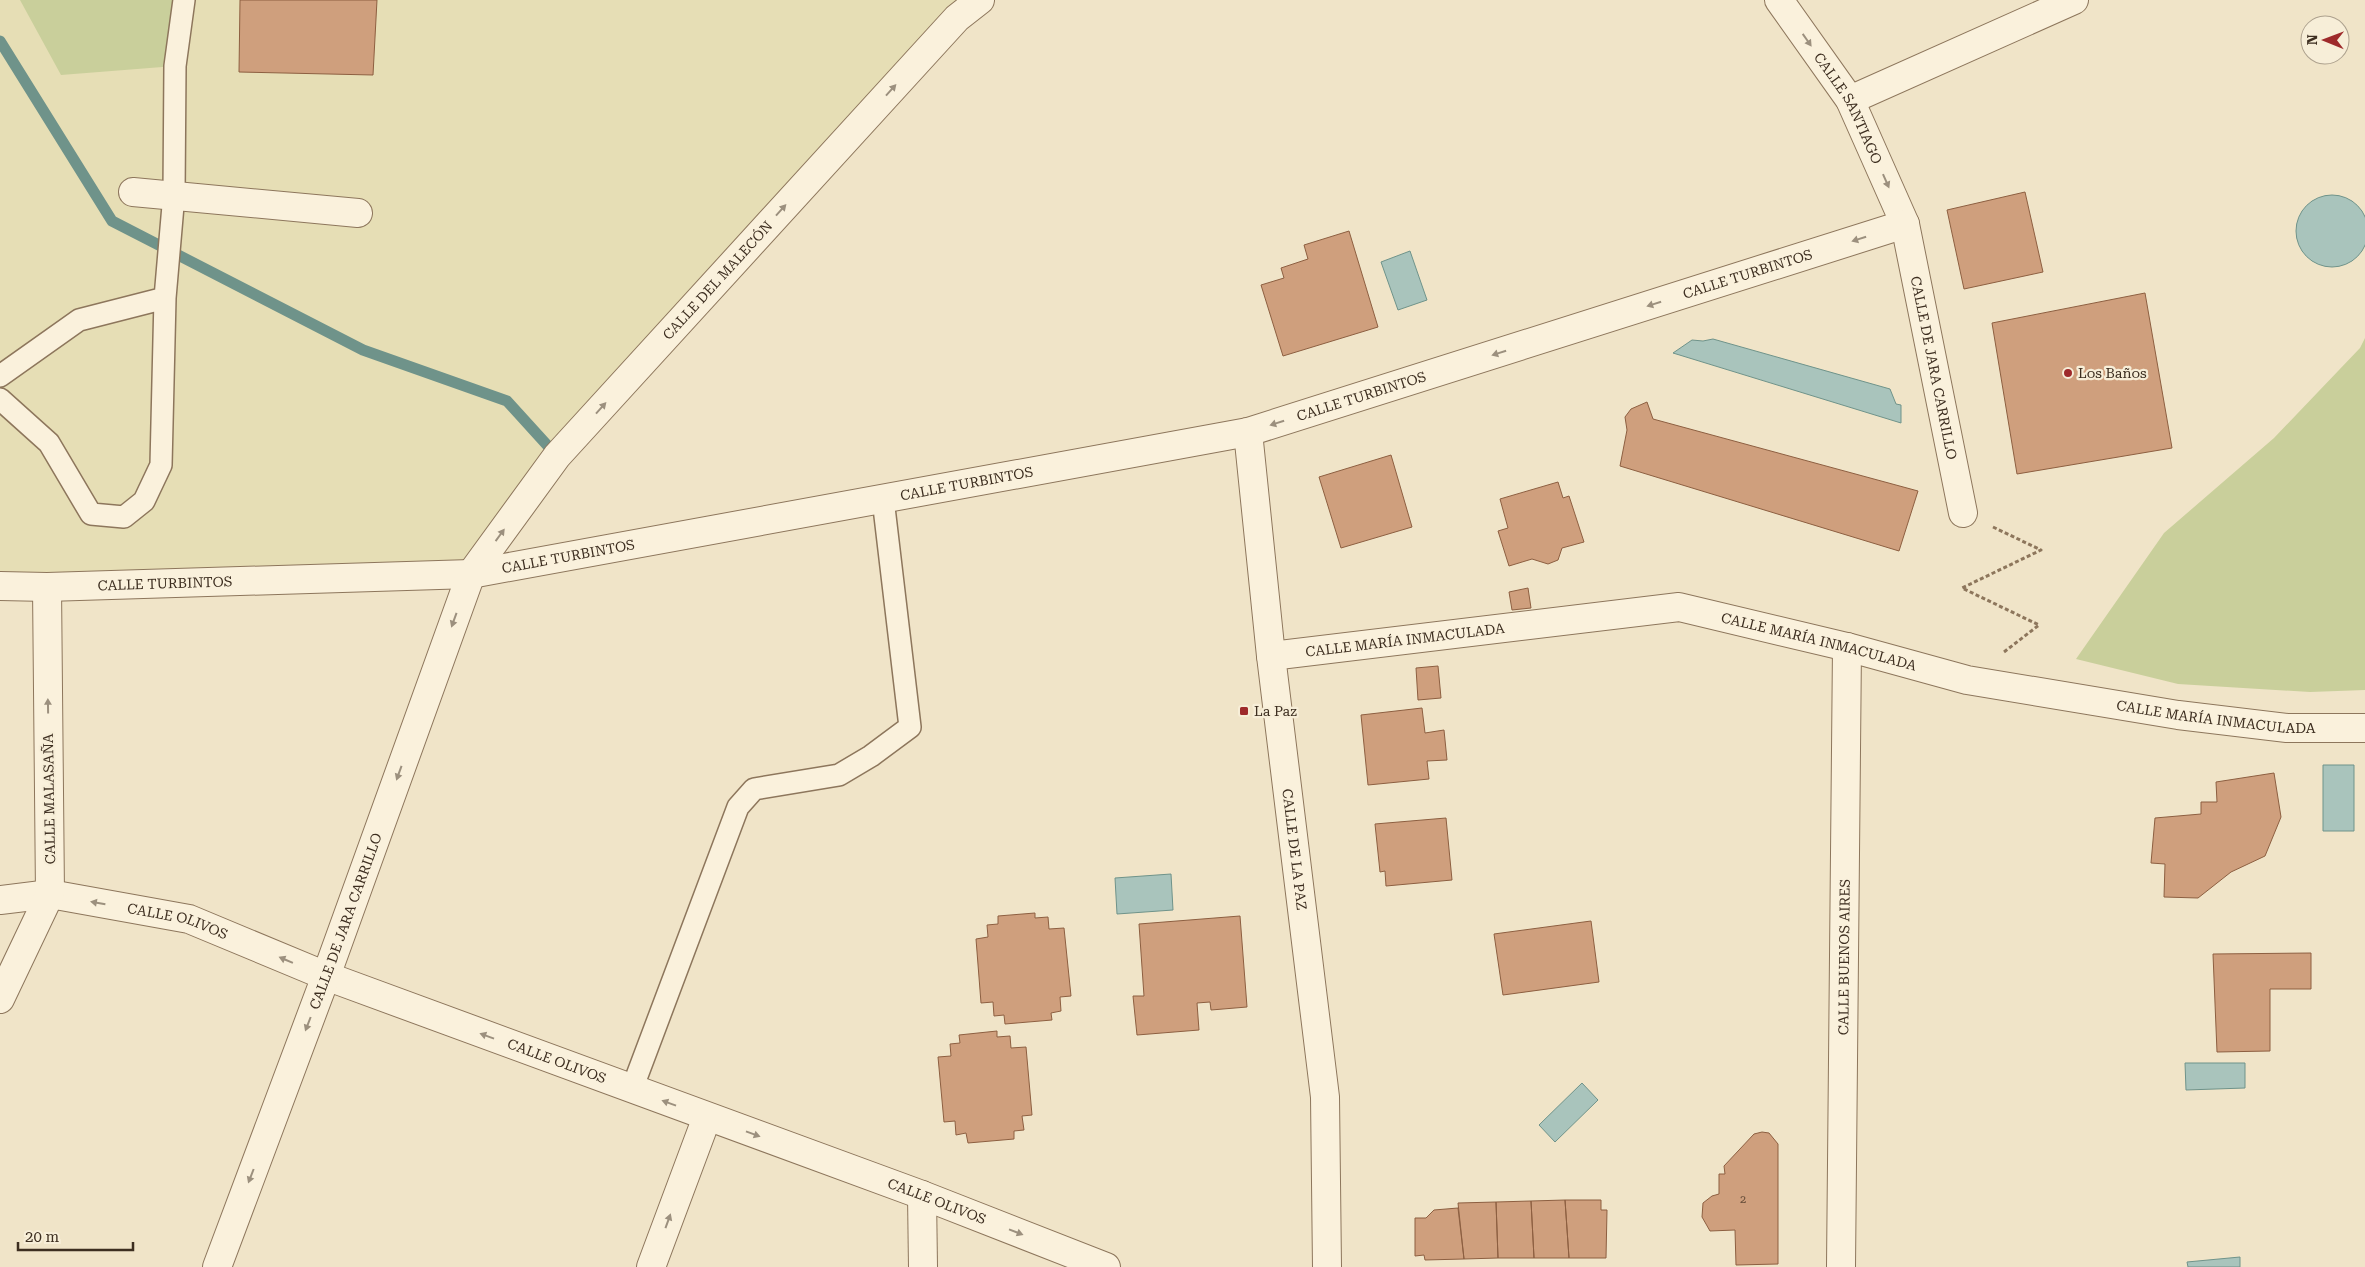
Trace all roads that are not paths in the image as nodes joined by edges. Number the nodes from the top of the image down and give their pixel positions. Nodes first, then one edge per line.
1 (184, 0) edge
2 (980, 0) edge
3 (1779, 0) edge
4 (2074, 0) edge
5 (1850, 100) junction
6 (133, 192) dead end
7 (174, 194) junction
8 (358, 213) dead end
9 (1905, 224) junction
10 (165, 298) junction
11 (0, 376) edge
12 (0, 399) edge
13 (1248, 432) junction
14 (884, 499) junction
15 (1963, 512) road end
16 (471, 574) junction
17 (0, 586) edge
18 (47, 587) junction
19 (1847, 647) junction
20 (1271, 656) junction
21 (2365, 728) edge
22 (50, 894) junction
23 (0, 900) edge
24 (326, 976) junction
25 (0, 999) edge
26 (632, 1089) junction
27 (707, 1117) junction
28 (922, 1194) junction
29 (217, 1267) edge
30 (651, 1267) edge
31 (923, 1267) edge
32 (1106, 1267) edge
33 (1327, 1267) edge
34 (1841, 1267) edge

1 - 7 lane
16 -> 2 street, CALLE DEL MALECÓN
3 -> 5 street, CALLE SANTIAGO
4 - 5 street
5 -> 9 street, CALLE SANTIAGO
6 - 7 street
7 - 8 street
7 - 10 lane
9 -> 13 street, CALLE TURBINTOS
9 - 15 street, CALLE DE JARA CARRILLO
10 - 11 lane
10 - 12 lane
13 - 14 street, CALLE TURBINTOS
13 - 20 street, CALLE DE LA PAZ
14 - 16 street, CALLE TURBINTOS
14 - 26 lane
16 - 18 street, CALLE TURBINTOS
16 -> 24 street, CALLE DE JARA CARRILLO
17 - 18 street, CALLE TURBINTOS
22 -> 18 street, CALLE MALASAÑA
19 - 20 street, CALLE MARÍA INMACULADA
19 - 21 street, CALLE MARÍA INMACULADA
19 - 34 street, CALLE BUENOS AIRES
20 - 33 street, CALLE DE LA PAZ
22 - 23 street, CALLE OLIVOS
24 -> 22 street, CALLE OLIVOS
22 - 25 street, CALLE MALASAÑA
26 -> 24 street, CALLE OLIVOS
24 -> 29 street, CALLE DE JARA CARRILLO
27 -> 26 street, CALLE OLIVOS
27 -> 28 street, CALLE OLIVOS
30 -> 27 street
28 - 31 street
28 -> 32 street, CALLE OLIVOS

